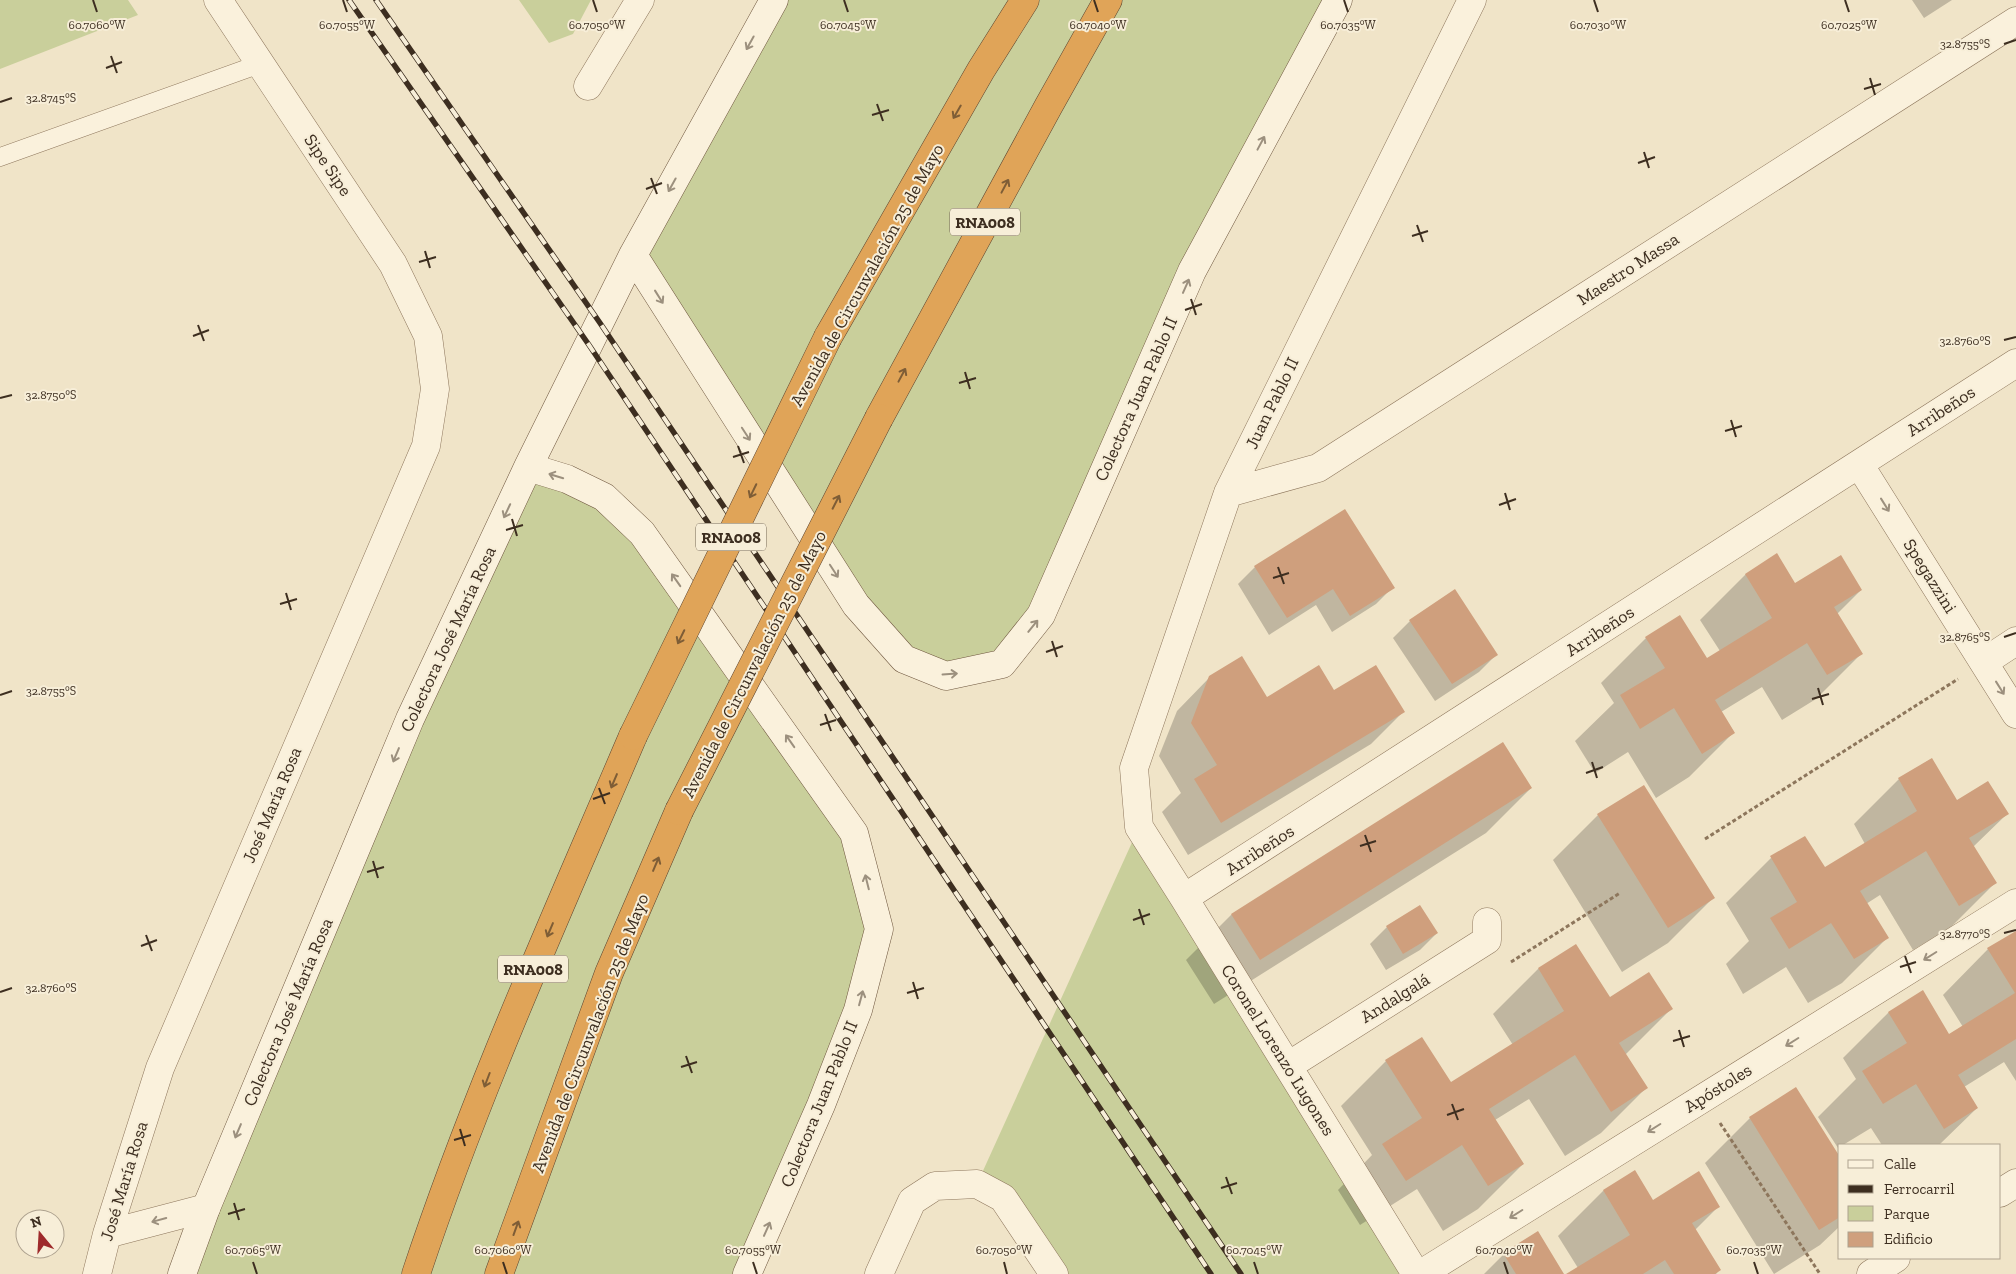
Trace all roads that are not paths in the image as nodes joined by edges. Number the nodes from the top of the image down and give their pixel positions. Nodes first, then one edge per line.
1 (218, 0) edge
2 (640, 0) edge
3 (774, 0) edge
4 (1013, 0) edge
5 (1025, 0) edge
6 (1110, 0) edge
7 (1338, 0) edge
8 (1472, 0) edge
9 (2016, 21) edge
10 (260, 64) junction
11 (981, 70) junction
12 (588, 86) dead end
13 (0, 157) edge
14 (633, 256) junction
15 (428, 336) joint
16 (2016, 363) edge
17 (1859, 464) junction
18 (528, 467) junction
19 (1228, 493) junction
20 (2016, 641) edge
21 (1984, 662) junction
22 (2016, 714) edge
23 (1138, 827) joint
24 (1184, 898) junction
25 (2016, 903) edge
26 (1487, 922) dead end
27 (1288, 1066) junction
28 (2016, 1183) edge
29 (2001, 1192) edge
30 (439, 1205) junction
31 (206, 1208) junction
32 (107, 1234) junction
33 (1894, 1259) edge
34 (97, 1274) edge
35 (182, 1274) edge
36 (396, 1274) edge
37 (416, 1274) edge
38 (499, 1274) edge
39 (747, 1274) edge
40 (879, 1274) edge
41 (1054, 1274) edge
42 (1416, 1274) edge
43 (1421, 1274) edge
44 (1870, 1274) edge

1 - 10 street, Sipe Sipe
2 - 12 street
3 -> 14 street, Colectora José María Rosa
4 - 11 highway
5 - 11 highway, Avenida de Circunvalación 25 de Mayo / RNA008
38 -> 6 highway, Avenida de Circunvalación 25 de Mayo / RNA008, bridge
14 -> 7 street, Colectora Juan Pablo II
8 - 19 street, Juan Pablo II
9 - 19 street, Maestro Massa
10 - 13 lane
10 - 15 street, Sipe Sipe
11 -> 30 highway, Avenida de Circunvalación 25 de Mayo / RNA008, bridge
14 - 18 street, Colectora José María Rosa
15 - 32 street, José María Rosa
16 - 17 street, Arribeños
17 -> 21 street, Spegazzini
17 - 24 street, Arribeños
18 -> 31 street, Colectora José María Rosa
39 -> 18 street, Colectora Juan Pablo II
19 - 23 street, Juan Pablo II
20 - 21 street
21 -> 22 street, Spegazzini
23 - 24 street, Coronel Lorenzo Lugones
24 - 27 street, Coronel Lorenzo Lugones
25 -> 43 street, Apóstoles
26 - 27 street, Andalgalá
27 - 42 street, Coronel Lorenzo Lugones
28 - 29 street
30 - 36 highway
30 - 37 highway, Avenida de Circunvalación 25 de Mayo / RNA008
31 -> 32 street
31 - 35 street, Colectora José María Rosa
32 - 34 street, José María Rosa
33 - 44 street
40 - 41 street

